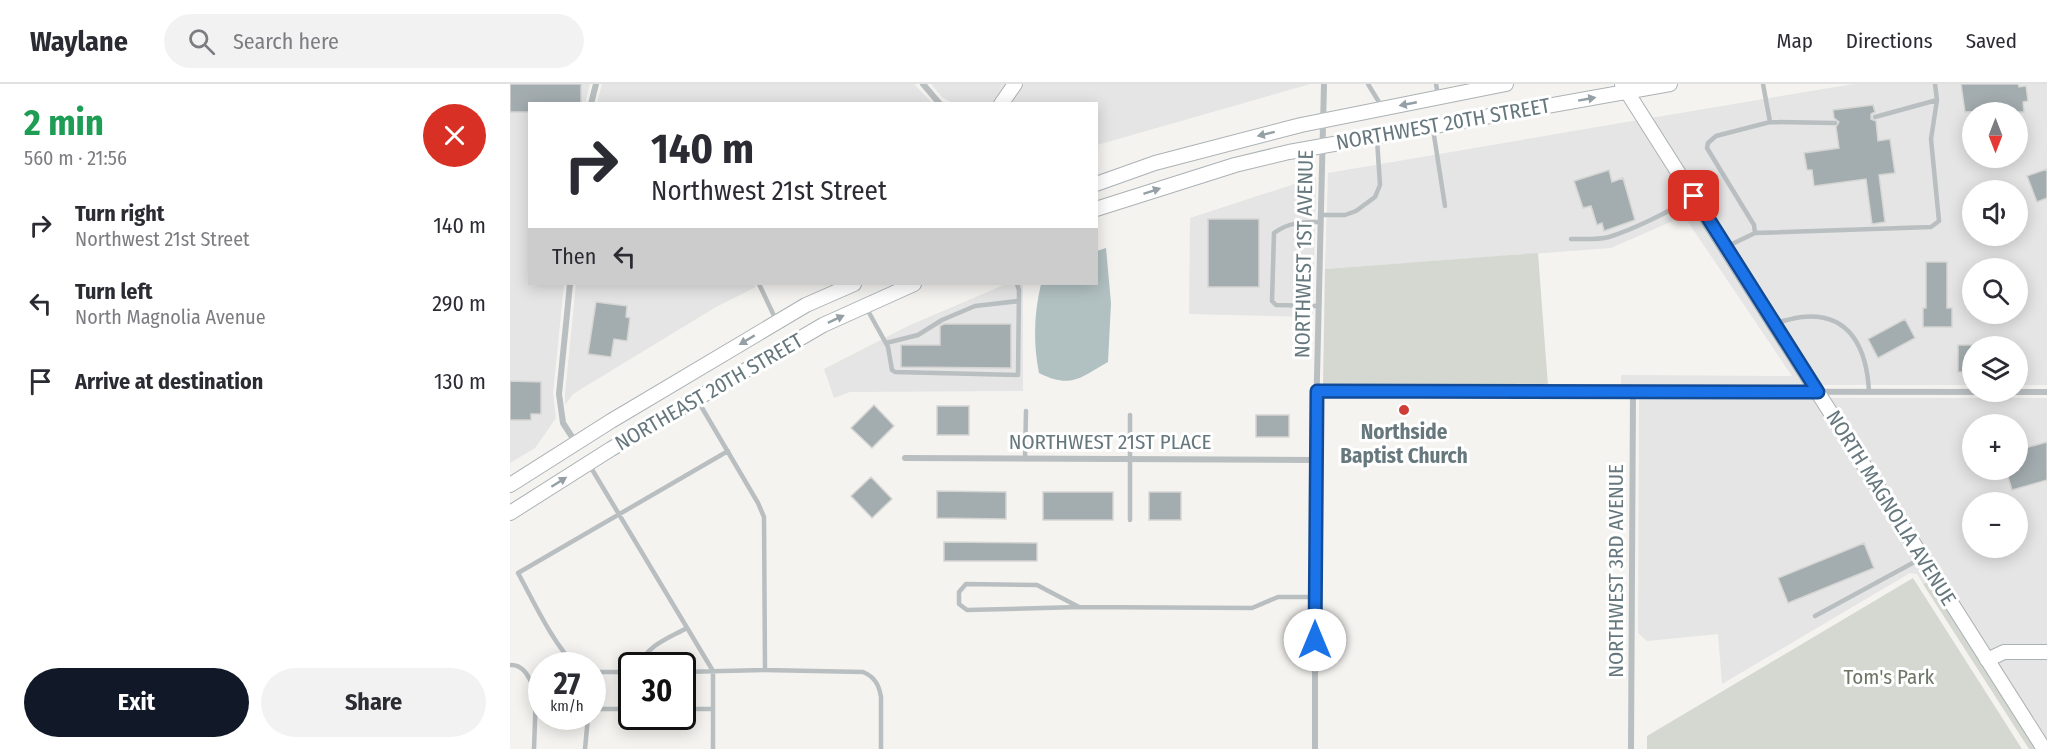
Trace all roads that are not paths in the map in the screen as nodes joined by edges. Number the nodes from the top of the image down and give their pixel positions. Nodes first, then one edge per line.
1 (596, 84) edge
2 (922, 84) edge
3 (1015, 84) edge
4 (1324, 84) edge
5 (1368, 84) edge
6 (1506, 84) edge
7 (1670, 84) edge
8 (1763, 84) edge
9 (1935, 84) edge
10 (1625, 88) edge
11 (1437, 91) edge
12 (1937, 100) junction
13 (592, 102) edge
14 (938, 102) edge
15 (1002, 102) edge
16 (1384, 109) junction
17 (1875, 117) dead end
18 (1323, 121) junction
19 (1770, 122) junction
20 (1835, 123) dead end
21 (1433, 126) junction
22 (1377, 136) junction
23 (1322, 145) junction
24 (1098, 183) edge
25 (1694, 196) junction
26 (1445, 207) dead end
27 (1098, 208) edge
28 (1321, 219) junction
29 (1755, 233) junction
30 (1570, 239) dead end
31 (1726, 247) junction
32 (570, 285) edge
33 (759, 285) edge
34 (852, 285) edge
35 (912, 285) edge
36 (1017, 285) edge
37 (1019, 301) junction
38 (866, 305) junction
39 (1319, 306) junction
40 (777, 322) junction
41 (1775, 324) junction
42 (886, 343) junction
43 (1317, 391) junction
44 (1818, 392) junction
45 (1869, 392) junction
46 (2047, 392) edge
47 (1633, 393) junction
48 (697, 399) junction
49 (1026, 411) dead end
50 (1130, 415) dead end
51 (576, 443) junction
52 (728, 451) junction
53 (905, 458) dead end
54 (1025, 459) junction
55 (1130, 459) junction
56 (1315, 460) junction
57 (589, 464) junction
58 (510, 485) edge
59 (510, 513) edge
60 (620, 515) junction
61 (1130, 520) dead end
62 (1922, 558) junction
63 (1315, 597) junction
64 (1079, 607) junction
65 (1815, 616) dead end
66 (687, 628) junction
67 (565, 652) edge
68 (646, 652) edge
69 (2047, 652) edge
70 (1987, 660) junction
71 (510, 665) edge
72 (765, 670) junction
73 (713, 671) junction
74 (696, 672) edge
75 (528, 676) edge
76 (696, 709) edge
77 (713, 709) junction
78 (535, 730) edge
79 (587, 730) edge
80 (534, 749) edge
81 (585, 749) edge
82 (712, 749) edge
83 (881, 749) edge
84 (1315, 749) edge
85 (1631, 749) edge
86 (2043, 749) edge

1 - 13 street
2 - 14 street
3 - 15 main road
4 - 18 street, NORTHWEST 1ST AVENUE
5 - 16 lane
6 - 11 main road, NORTHWEST 20TH STREET
7 - 10 main road, NORTHWEST 20TH STREET
8 - 19 lane
9 - 12 lane
21 -> 10 main road, NORTHWEST 20TH STREET
10 - 25 main road, NORTH MAGNOLIA AVENUE
11 -> 16 main road, NORTHWEST 20TH STREET
12 - 17 lane
12 - 29 lane
16 - 18 main road, NORTHWEST 20TH STREET
18 - 23 street, NORTHWEST 1ST AVENUE
18 -> 24 main road
19 - 20 lane
19 - 29 lane
21 - 22 main road, NORTHWEST 20TH STREET
21 - 26 lane
22 - 23 main road, NORTHWEST 20TH STREET
22 - 28 lane
27 -> 23 main road
23 - 28 street, NORTHWEST 1ST AVENUE
25 - 30 lane
25 - 31 main road, NORTH MAGNOLIA AVENUE
28 - 39 street, NORTHWEST 1ST AVENUE
28 - 39 lane
29 - 31 lane
31 - 41 main road, NORTH MAGNOLIA AVENUE
32 - 51 street
33 - 40 lane
34 - 40 main road, NORTHEAST 20TH STREET
35 - 38 main road, NORTHEAST 20TH STREET
36 - 37 lane
37 - 42 lane
37 - 42 lane
38 - 42 lane
48 -> 38 main road, NORTHEAST 20TH STREET
39 - 43 street, NORTHWEST 1ST AVENUE
40 -> 51 main road, NORTHEAST 20TH STREET
41 - 44 main road, NORTH MAGNOLIA AVENUE
41 - 45 lane
43 - 47 street
43 - 56 street, NORTHWEST 1ST AVENUE
44 - 45 street
44 - 47 street
44 - 62 main road, NORTH MAGNOLIA AVENUE
45 - 46 street
47 - 85 street, NORTHWEST 3RD AVENUE
48 - 52 lane
48 - 57 main road, NORTHEAST 20TH STREET
49 - 54 lane
50 - 55 lane
51 - 57 main road
51 - 58 main road, NORTHEAST 20TH STREET
52 - 60 lane
52 - 72 lane
53 - 54 street, NORTHWEST 21ST PLACE
54 - 55 street, NORTHWEST 21ST PLACE
55 - 56 street, NORTHWEST 21ST PLACE
55 - 61 lane
56 - 63 street, NORTHWEST 1ST AVENUE
59 -> 57 main road, NORTHEAST 20TH STREET
57 - 60 lane
60 - 66 lane
60 - 67 lane
62 - 65 lane
62 - 70 main road, NORTH MAGNOLIA AVENUE
63 - 64 lane
63 - 84 street, NORTHWEST 1ST AVENUE
64 - 64 lane
66 - 68 lane
66 - 73 lane
69 - 70 main road
70 - 86 main road, NORTH MAGNOLIA AVENUE
71 - 75 lane
72 - 73 lane
72 - 83 lane
73 - 74 lane
73 - 77 lane
76 - 77 lane
77 - 82 lane
78 - 80 lane
79 - 81 lane

